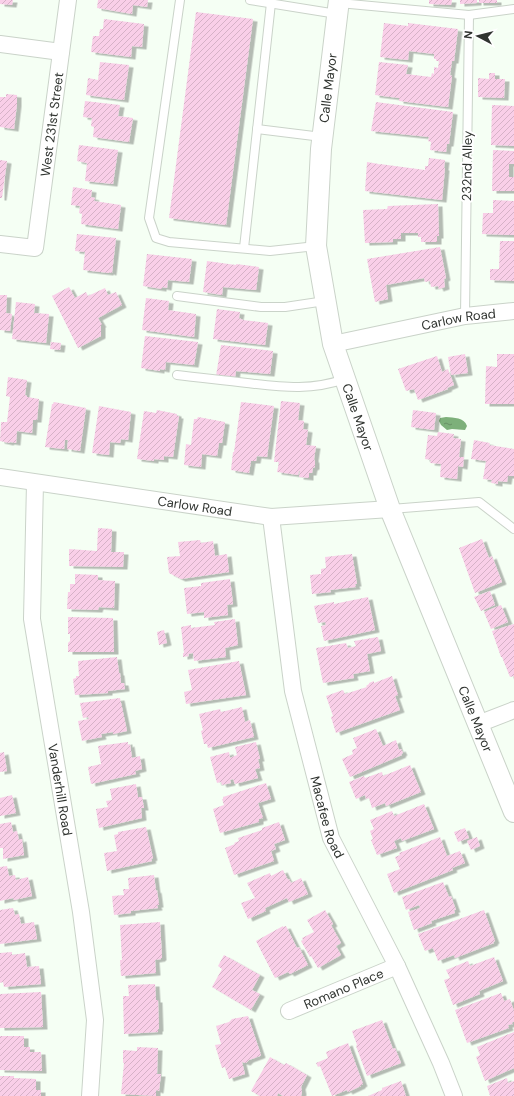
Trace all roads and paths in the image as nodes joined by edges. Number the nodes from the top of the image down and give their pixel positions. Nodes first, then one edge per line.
1 (68, 0) edge
2 (180, 0) edge
3 (250, 0) edge
4 (271, 3) junction
5 (339, 6) edge
6 (514, 9) edge
7 (469, 15) junction
8 (0, 44) edge
9 (61, 52) junction
10 (257, 129) junction
11 (322, 137) junction
12 (0, 244) edge
13 (316, 246) junction
14 (244, 248) junction
15 (177, 296) dead end
16 (325, 301) junction
17 (514, 311) edge
18 (465, 316) junction
19 (333, 344) junction
20 (177, 375) dead end
21 (345, 379) junction
22 (0, 477) edge
23 (35, 482) junction
24 (390, 509) junction
25 (271, 517) junction
26 (514, 529) edge
27 (514, 710) edge
28 (478, 724) junction
29 (514, 812) edge
30 (397, 966) junction
31 (289, 1011) dead end
32 (90, 1096) edge
33 (454, 1096) edge

1 - 9 street, West 231st Street
2 - 14 lane
3 - 4 lane
4 - 5 lane
4 - 10 lane
5 - 7 lane
5 - 11 street, Calle Mayor
6 - 7 lane
7 - 18 lane, 232nd Alley
8 - 9 street
9 - 12 street, West 231st Street
10 - 11 lane
10 - 14 lane
11 - 13 street, Calle Mayor
13 - 14 lane
13 - 16 street, Calle Mayor
15 - 16 lane
16 - 19 street, Calle Mayor
17 - 18 street, Carlow Road
18 - 19 street, Carlow Road
19 - 21 street, Calle Mayor
20 - 21 lane
21 - 24 street, Calle Mayor
22 - 23 street, Carlow Road
23 - 25 street, Carlow Road
23 - 32 street, Vanderhill Road
24 - 25 street, Carlow Road
24 - 26 lane
24 - 28 street, Calle Mayor
25 - 30 street, Macafee Road
27 - 28 street
28 - 29 street, Calle Mayor
30 - 31 street, Romano Place
30 - 33 street, Macafee Road

